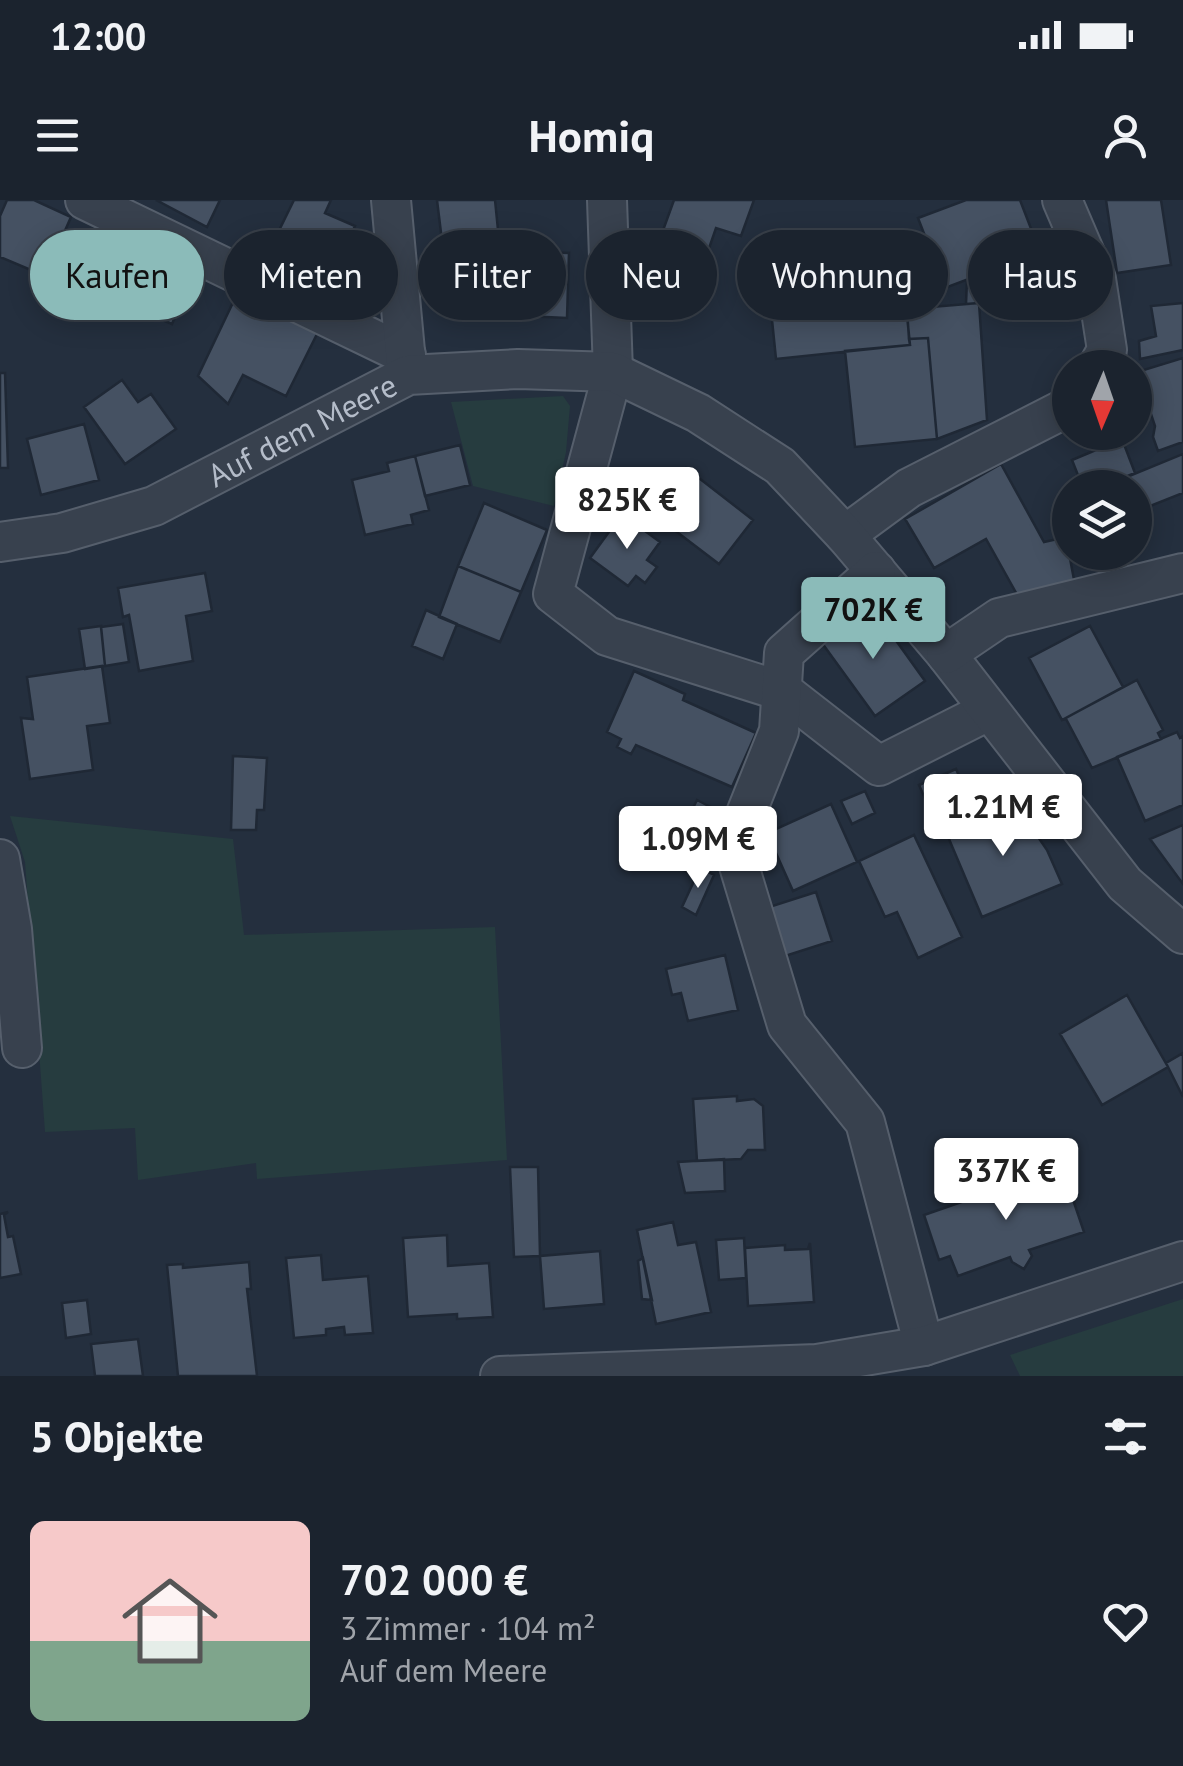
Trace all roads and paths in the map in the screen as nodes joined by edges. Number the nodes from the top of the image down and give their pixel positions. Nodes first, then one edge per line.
1 (85, 200) edge
2 (391, 200) edge
3 (607, 200) edge
4 (1062, 200) edge
5 (1107, 350) edge
6 (407, 365) junction
7 (612, 372) junction
8 (1052, 415) edge
9 (846, 535) junction
10 (0, 542) edge
11 (876, 571) junction
12 (1183, 572) edge
13 (946, 654) junction
14 (784, 692) junction
15 (988, 711) junction
16 (0, 859) edge
17 (6, 930) edge
18 (1183, 934) edge
19 (22, 1048) dead end
20 (1183, 1261) edge
21 (924, 1346) junction
22 (820, 1370) edge
23 (500, 1376) edge

1 - 6 street
2 - 6 street
3 - 7 street
4 - 5 street
6 - 7 street, Auf dem Meere
6 - 10 street, Auf dem Meere
7 - 9 street, Auf dem Meere
7 - 14 street
8 - 9 street
9 - 11 street, Auf dem Meere
11 - 13 street, Auf dem Meere
11 - 14 street
12 - 13 street
13 - 15 street, Auf dem Meere
14 - 15 street
14 - 21 street
15 - 18 street, Auf dem Meere
16 - 17 street
17 - 19 street
20 - 21 street
21 - 22 street
22 - 23 street

